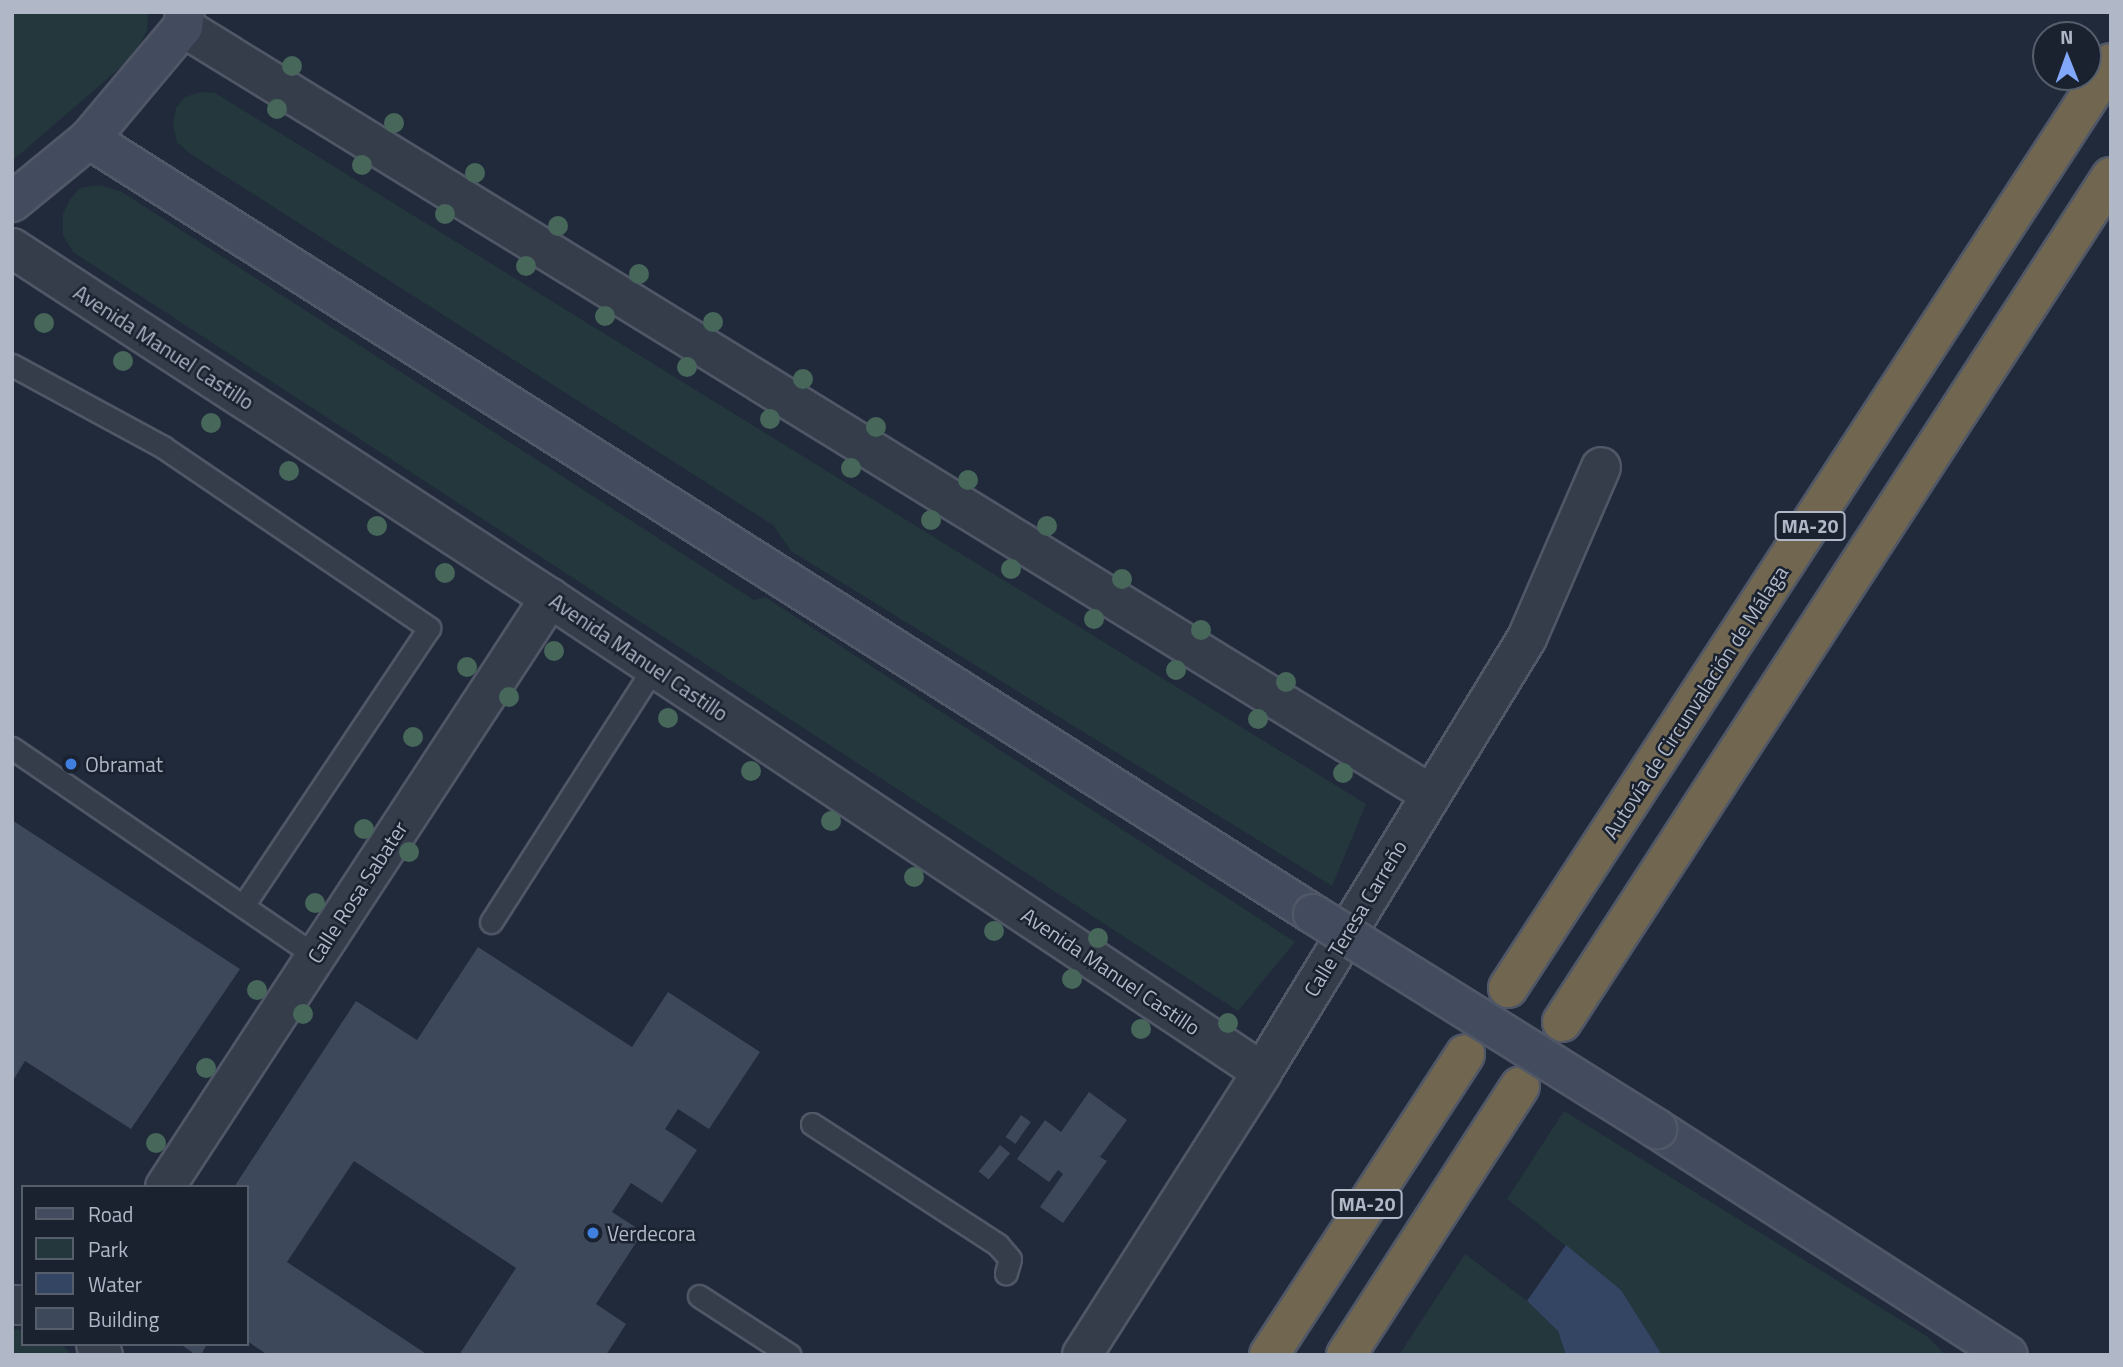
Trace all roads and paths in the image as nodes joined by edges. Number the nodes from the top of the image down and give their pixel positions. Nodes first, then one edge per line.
1 (184, 20) edge
2 (2111, 63) edge
3 (89, 139) junction
4 (2111, 177) edge
5 (12, 202) edge
6 (12, 248) edge
7 (12, 365) edge
8 (1601, 467) dead end
9 (550, 598) junction
10 (654, 667) junction
11 (12, 748) edge
12 (1430, 794) junction
13 (243, 906) junction
14 (491, 922) dead end
15 (316, 956) junction
16 (1508, 988) dead end
17 (1562, 1022) dead end
18 (1465, 1054) dead end
19 (1262, 1072) junction
20 (1520, 1086) dead end
21 (813, 1124) dead end
22 (166, 1185) edge
23 (1006, 1273) dead end
24 (699, 1296) dead end
25 (790, 1355) edge
26 (1082, 1355) edge
27 (1269, 1355) edge
28 (1346, 1355) edge
29 (2008, 1355) edge

1 - 3 main road
1 - 12 street
2 - 16 highway, Autovía de Circunvalación de Málaga / MA-20
3 - 5 main road
3 - 29 main road, bridge
4 - 17 highway, MA-20
6 - 9 street, Avenida Manuel Castillo
7 - 13 lane
8 - 12 street, Calle Teresa Carreño
9 - 10 street, Avenida Manuel Castillo
9 - 15 street, Calle Rosa Sabater
10 - 14 lane
10 - 19 street, Avenida Manuel Castillo
11 - 13 lane
12 - 19 street, Calle Teresa Carreño
13 - 15 lane
15 - 22 street, Calle Rosa Sabater
18 - 27 highway, MA-20
19 - 26 street, Calle Teresa Carreño
20 - 28 highway, MA-20
21 - 23 lane
24 - 25 lane

